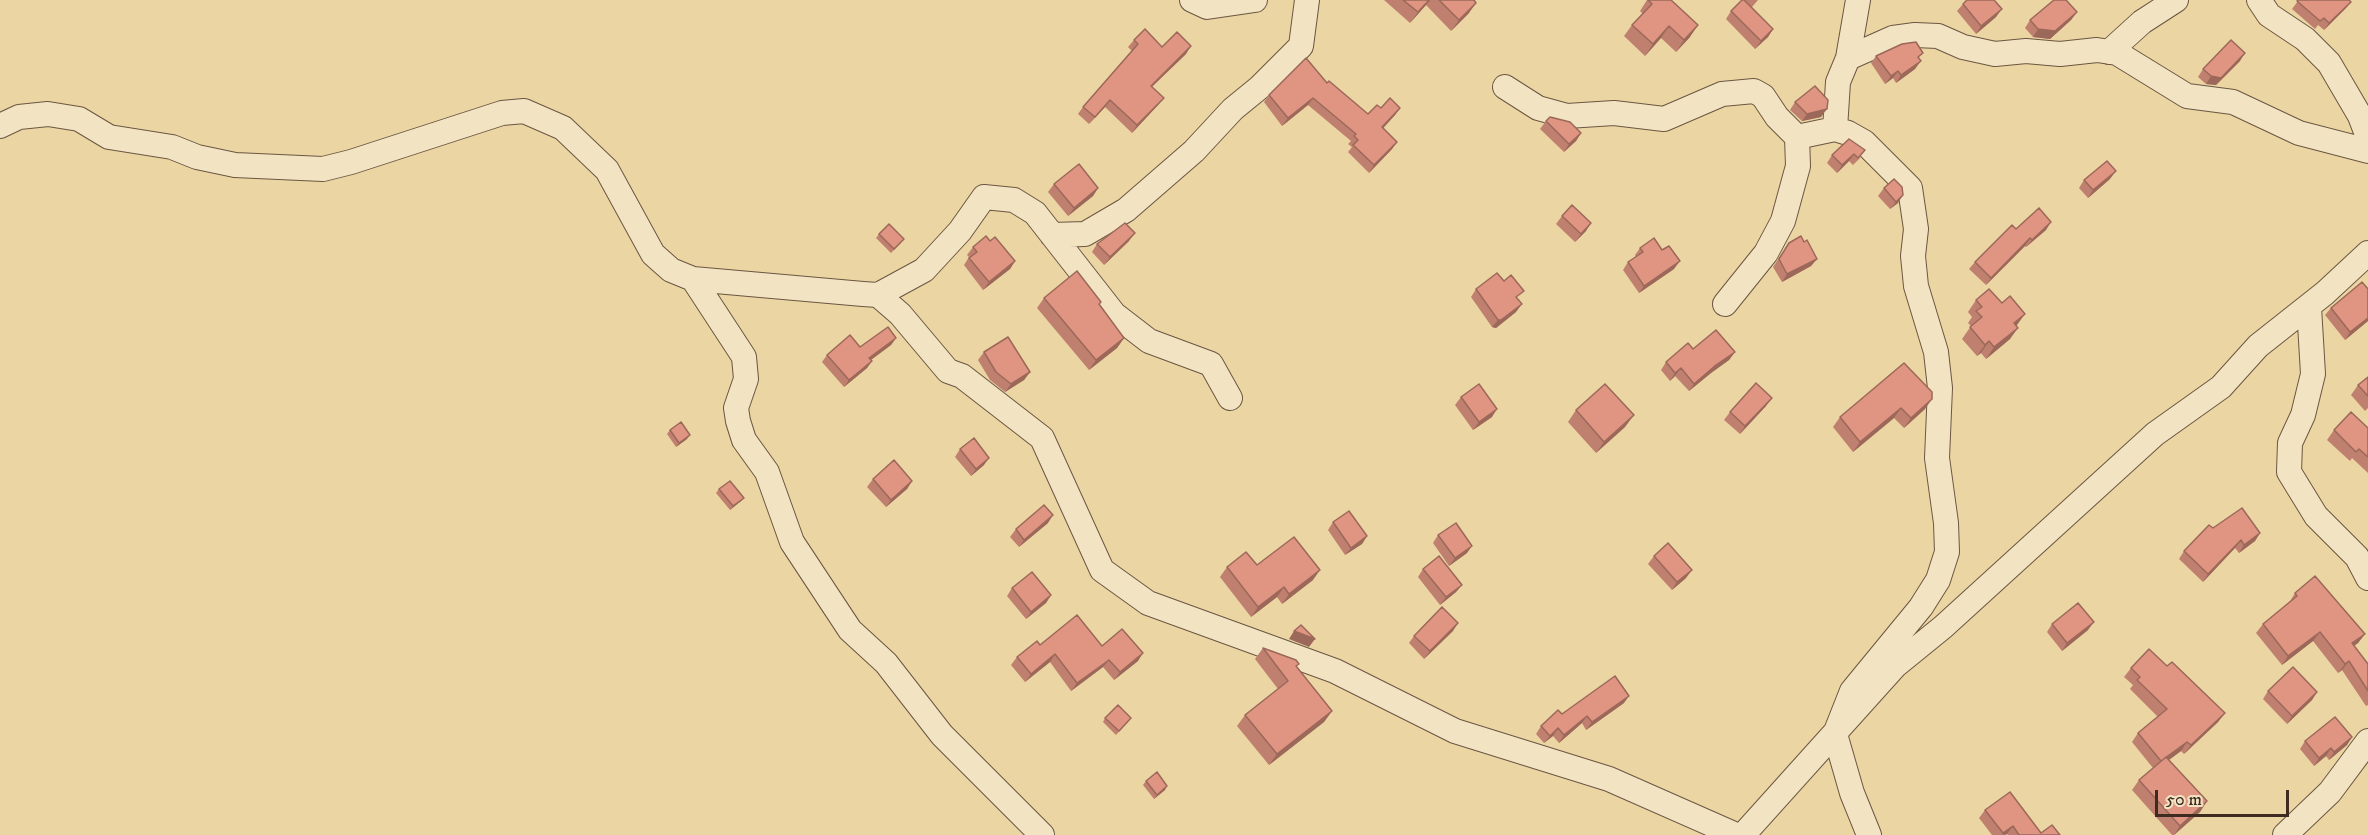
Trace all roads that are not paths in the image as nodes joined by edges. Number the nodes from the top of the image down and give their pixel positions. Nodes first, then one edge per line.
1 (1192, 0) edge
2 (1255, 0) edge
3 (1307, 0) edge
4 (1858, 0) edge
5 (2176, 0) edge
6 (2259, 0) edge
7 (2109, 52) junction
8 (1848, 58) junction
9 (1505, 87) dead end
10 (0, 126) edge
11 (1835, 129) junction
12 (1797, 137) junction
13 (2368, 137) edge
14 (2368, 151) edge
15 (1052, 235) junction
16 (2368, 253) edge
17 (693, 279) junction
18 (879, 295) junction
19 (1725, 304) dead end
20 (2309, 307) junction
21 (1230, 398) dead end
22 (2368, 578) edge
23 (1834, 734) junction
24 (2368, 741) edge
25 (1042, 835) edge
26 (1737, 835) edge
27 (1743, 835) edge
28 (1869, 835) edge
29 (2285, 835) edge

1 - 2 street
3 - 15 street
4 - 8 street
5 - 7 street
6 - 13 street
7 - 8 street
7 - 14 street
8 - 11 street
9 - 12 street
10 - 17 street
11 - 12 street
11 - 23 street
12 - 19 street
15 - 18 street
15 - 21 street
16 - 20 street
17 - 18 street
17 - 25 street
18 - 26 street
20 - 22 street
20 - 23 street
23 - 27 street
23 - 28 street
24 - 29 street

